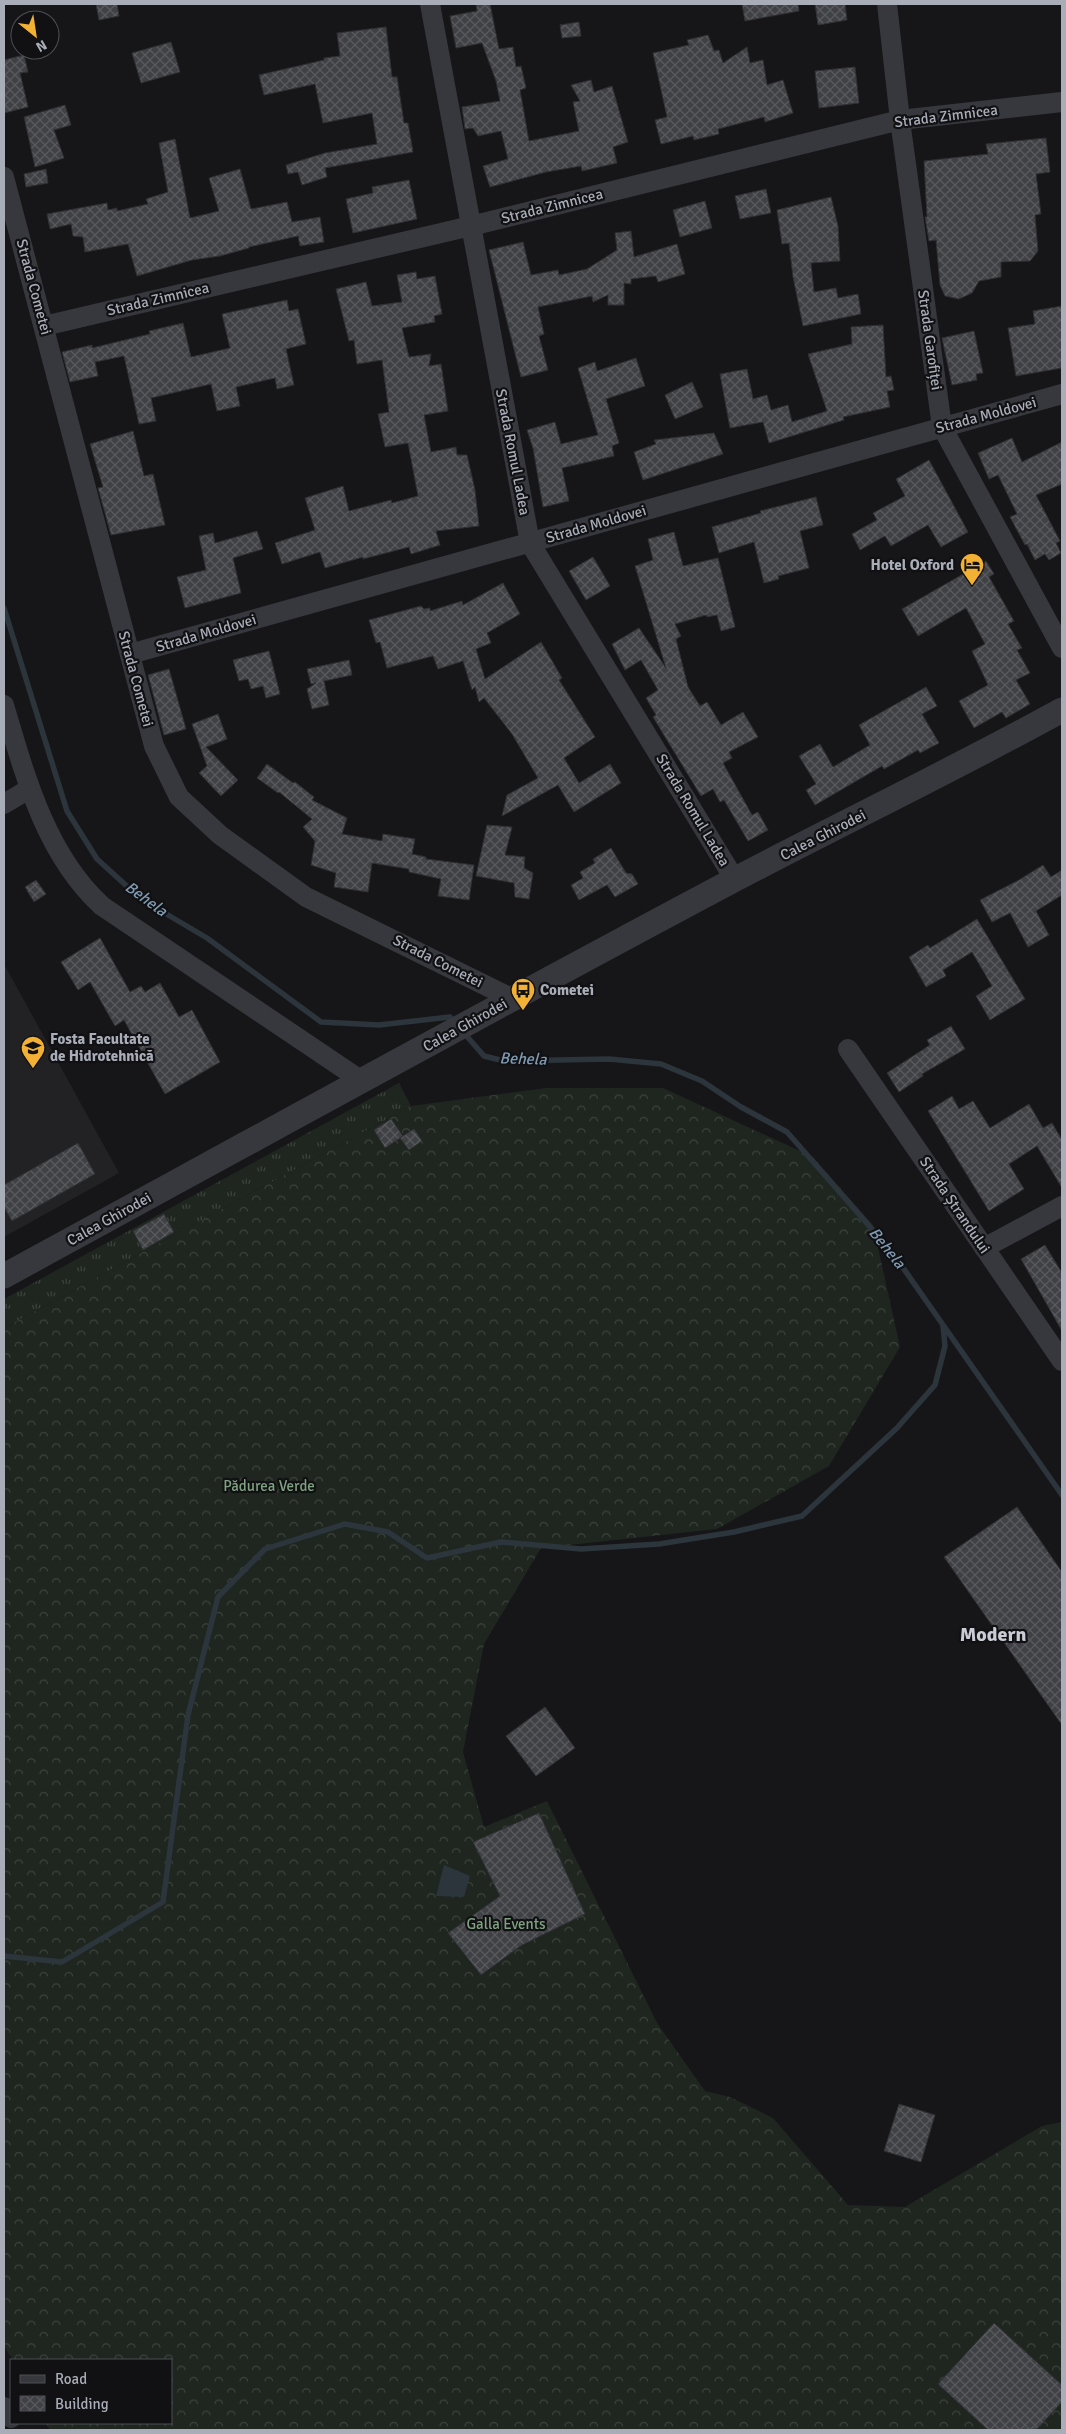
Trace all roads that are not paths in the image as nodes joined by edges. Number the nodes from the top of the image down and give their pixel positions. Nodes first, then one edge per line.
1 (430, 4) edge
2 (887, 4) edge
3 (1062, 102) edge
4 (900, 120) junction
5 (4, 177) edge
6 (471, 226) junction
7 (44, 326) junction
8 (1062, 394) edge
9 (942, 427) junction
10 (530, 542) junction
11 (1062, 648) edge
12 (130, 654) junction
13 (4, 705) edge
14 (1062, 710) edge
15 (29, 789) junction
16 (4, 804) edge
17 (735, 880) junction
18 (513, 999) junction
19 (848, 1049) dead end
20 (362, 1081) junction
21 (1062, 1206) edge
22 (984, 1248) junction
23 (4, 1276) edge
24 (1062, 1361) edge

1 - 6 street, Strada Romul Ladea
2 - 4 street, Strada Garofiței
3 - 4 street, Strada Zimnicea
4 - 6 street, Strada Zimnicea
4 - 9 street, Strada Garofiței
5 - 7 street, Strada Cometei
6 - 7 street, Strada Zimnicea
6 - 10 street, Strada Romul Ladea
7 - 12 street, Strada Cometei
8 - 9 street, Strada Moldovei
9 - 10 street, Strada Moldovei
9 - 11 street, Strada Garofiței
10 - 12 street, Strada Moldovei
10 - 17 street, Strada Romul Ladea
12 - 18 street, Strada Cometei
13 - 15 street
14 - 17 street, Calea Ghirodei
15 - 16 street
15 - 20 street
17 - 18 street, Calea Ghirodei
18 - 20 street, Calea Ghirodei
19 - 22 street, Strada Ștrandului
20 - 23 street, Calea Ghirodei
21 - 22 street
22 - 24 street, Strada Ștrandului

